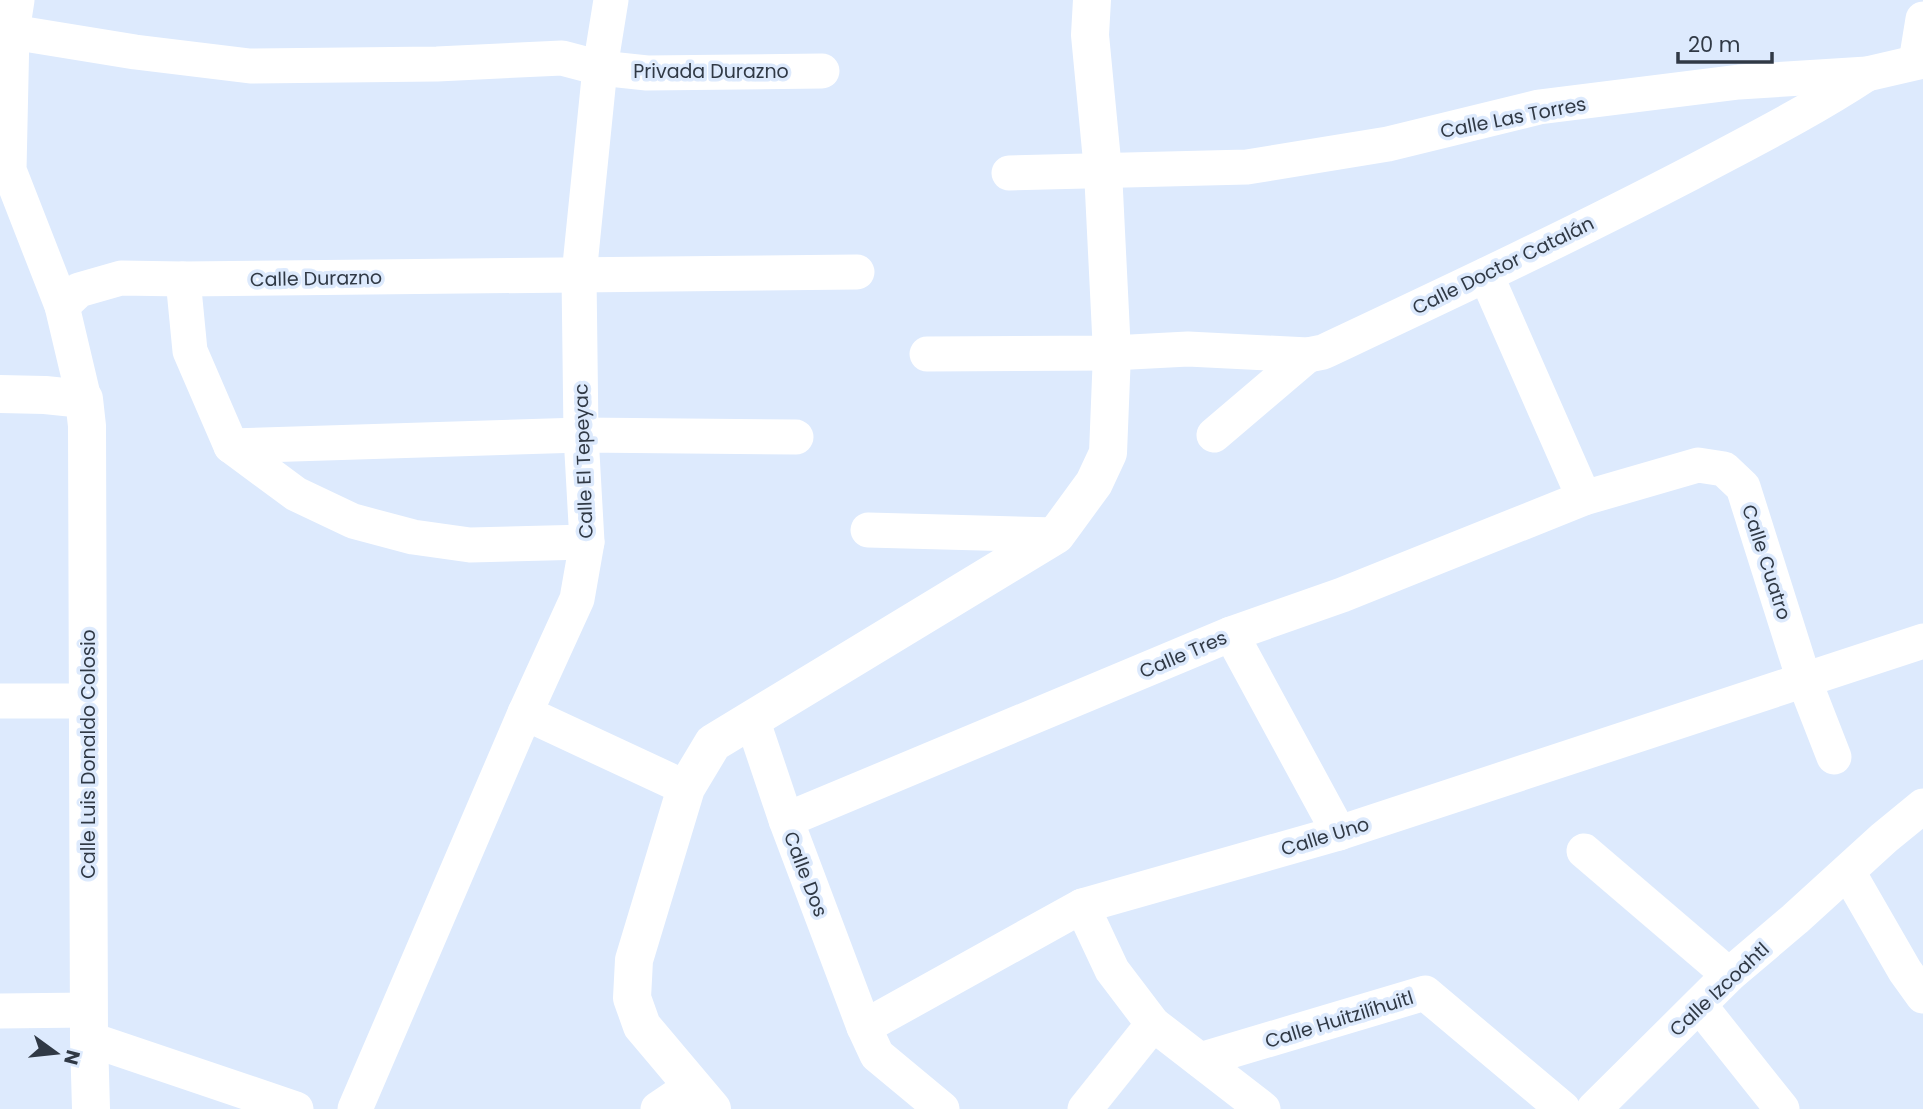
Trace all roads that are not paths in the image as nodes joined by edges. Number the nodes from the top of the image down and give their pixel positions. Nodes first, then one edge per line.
1 (611, 0) edge
2 (1092, 0) edge
3 (10, 17) edge
4 (1923, 19) edge
5 (1919, 61) edge
6 (600, 68) junction
7 (822, 71) dead end
8 (1867, 74) junction
9 (5, 171) edge
10 (1103, 171) junction
11 (1009, 173) dead end
12 (857, 272) dead end
13 (579, 275) junction
14 (1486, 275) junction
15 (183, 279) junction
16 (62, 306) junction
17 (1112, 353) junction
18 (927, 354) dead end
19 (1308, 355) junction
20 (0, 394) edge
21 (84, 399) junction
22 (581, 435) junction
23 (1214, 435) dead end
24 (796, 437) dead end
25 (231, 446) junction
26 (1584, 498) junction
27 (868, 530) dead end
28 (1056, 535) junction
29 (587, 542) junction
30 (1231, 634) junction
31 (1923, 641) edge
32 (1804, 681) junction
33 (0, 701) edge
34 (88, 701) junction
35 (525, 713) junction
36 (752, 719) junction
37 (1834, 758) dead end
38 (686, 788) junction
39 (1923, 806) edge
40 (786, 820) junction
41 (1339, 833) junction
42 (1584, 850) dead end
43 (1848, 872) junction
44 (1083, 906) junction
45 (1730, 975) junction
46 (1923, 996) edge
47 (1700, 1006) junction
48 (0, 1011) edge
49 (1153, 1024) junction
50 (89, 1025) junction
51 (863, 1027) junction
52 (1200, 1060) junction
53 (702, 1097) edge
54 (92, 1109) edge
55 (296, 1109) edge
56 (355, 1109) edge
57 (658, 1109) edge
58 (942, 1109) edge
59 (1085, 1109) edge
60 (1263, 1109) edge
61 (1563, 1109) edge
62 (1594, 1109) edge
63 (1782, 1109) edge

1 - 6 street, Calle El Tepeyac
2 - 10 street
3 - 6 street, Privada Durazno
3 - 9 street
4 - 5 street
5 - 8 street, Calle Las Torres
6 - 7 street, Privada Durazno
6 - 13 street, Calle El Tepeyac
8 - 10 street, Calle Las Torres
8 - 14 street, Calle Doctor Catalán
9 - 16 street
10 - 11 street, Calle Las Torres
10 - 17 street
12 - 13 street, Calle Durazno
13 - 15 street, Calle Durazno
13 - 22 street, Calle El Tepeyac
14 - 19 street, Calle Doctor Catalán
14 - 26 street
15 - 16 street, Calle Durazno
15 - 25 street
16 - 21 street
17 - 18 street, Calle Doctor Catalán
17 - 19 street, Calle Doctor Catalán
17 - 28 street
19 - 23 street
20 - 21 street
21 - 34 street, Calle Luis Donaldo Colosio
22 - 24 street
22 - 25 street
22 - 29 street, Calle El Tepeyac
25 - 29 street
26 - 30 street, Calle Tres
26 - 32 street, Calle Cuatro
27 - 28 street
28 - 36 street
29 - 35 street, Calle El Tepeyac
30 - 40 street, Calle Tres
30 - 41 street
31 - 32 street, Calle Uno
32 - 37 street, Calle Cuatro
32 - 41 street, Calle Uno
33 - 34 street
34 - 50 street, Calle Luis Donaldo Colosio
35 - 38 street
35 - 56 street, Calle El Tepeyac
36 - 38 street
36 - 40 street, Calle Dos
38 - 53 street
39 - 43 street, Calle Izcoahtl
40 - 51 street, Calle Dos
41 - 44 street, Calle Uno
42 - 45 street
43 - 45 street, Calle Izcoahtl
43 - 46 street
44 - 49 street
44 - 51 street, Calle Uno
45 - 47 street, Calle Izcoahtl
47 - 62 street, Calle Izcoahtl
47 - 63 street
48 - 50 street
49 - 52 street
49 - 59 street
50 - 54 street, Calle Luis Donaldo Colosio
50 - 55 street
51 - 58 street, Calle Dos
52 - 60 street
52 - 61 street, Calle Huitzilíhuitl
53 - 57 street

